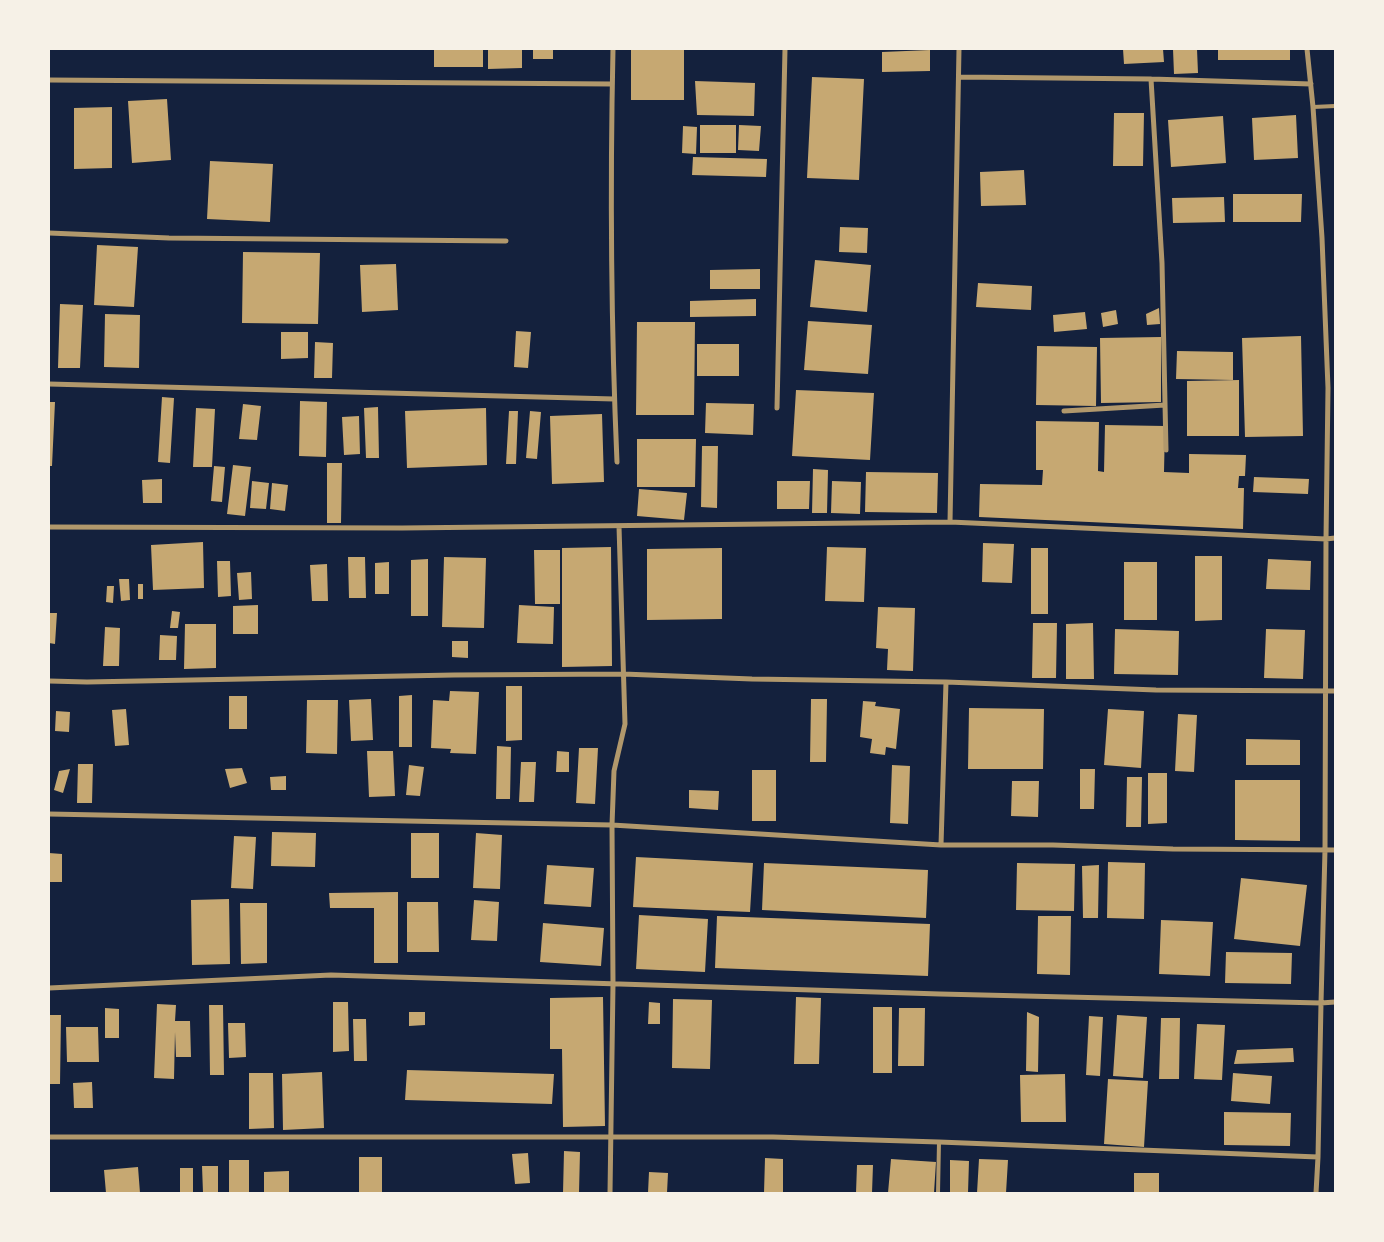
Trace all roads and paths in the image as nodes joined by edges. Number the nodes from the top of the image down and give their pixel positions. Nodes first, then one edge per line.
1 (613, 49) edge
2 (785, 49) edge
3 (959, 49) edge
4 (1308, 49) edge
5 (959, 77) junction
6 (1151, 79) junction
7 (49, 80) edge
8 (612, 84) junction
9 (1311, 84) junction
10 (1335, 106) edge
11 (1313, 107) junction
12 (49, 233) edge
13 (506, 241) dead end
14 (49, 384) edge
15 (614, 400) junction
16 (1166, 405) junction
17 (777, 408) dead end
18 (1064, 411) dead end
19 (1166, 450) dead end
20 (617, 462) dead end
21 (950, 522) junction
22 (619, 526) junction
23 (49, 527) edge
24 (1335, 538) edge
25 (1326, 539) junction
26 (623, 674) junction
27 (49, 681) edge
28 (946, 682) junction
29 (1325, 692) junction
30 (1335, 692) edge
31 (49, 814) edge
32 (612, 825) junction
33 (941, 845) junction
34 (1326, 850) junction
35 (1335, 850) edge
36 (612, 984) junction
37 (49, 988) edge
38 (1335, 1002) edge
39 (1321, 1003) junction
40 (49, 1137) edge
41 (611, 1137) junction
42 (939, 1142) junction
43 (1318, 1157) junction
44 (610, 1193) edge
45 (938, 1193) edge
46 (1316, 1193) edge

1 - 8 street
2 - 17 street
3 - 5 street
4 - 9 street
5 - 6 street
5 - 21 street
6 - 9 street
6 - 16 street
7 - 8 street
8 - 15 street
9 - 11 street
10 - 11 lane
11 - 25 street
12 - 13 street
14 - 15 street
15 - 20 street
16 - 18 street
16 - 19 street
21 - 22 street
21 - 25 street
22 - 23 street
22 - 26 street
24 - 25 street
25 - 29 street
26 - 27 street
26 - 28 street
26 - 32 street
28 - 29 street
28 - 33 street
29 - 30 street
29 - 34 street
31 - 32 street
32 - 33 street
32 - 36 street
33 - 34 street
34 - 35 street
34 - 39 street
36 - 37 street
36 - 39 street
36 - 41 street
38 - 39 street
39 - 43 street
40 - 41 street
41 - 42 street
41 - 44 street
42 - 43 street
42 - 45 lane
43 - 46 street

